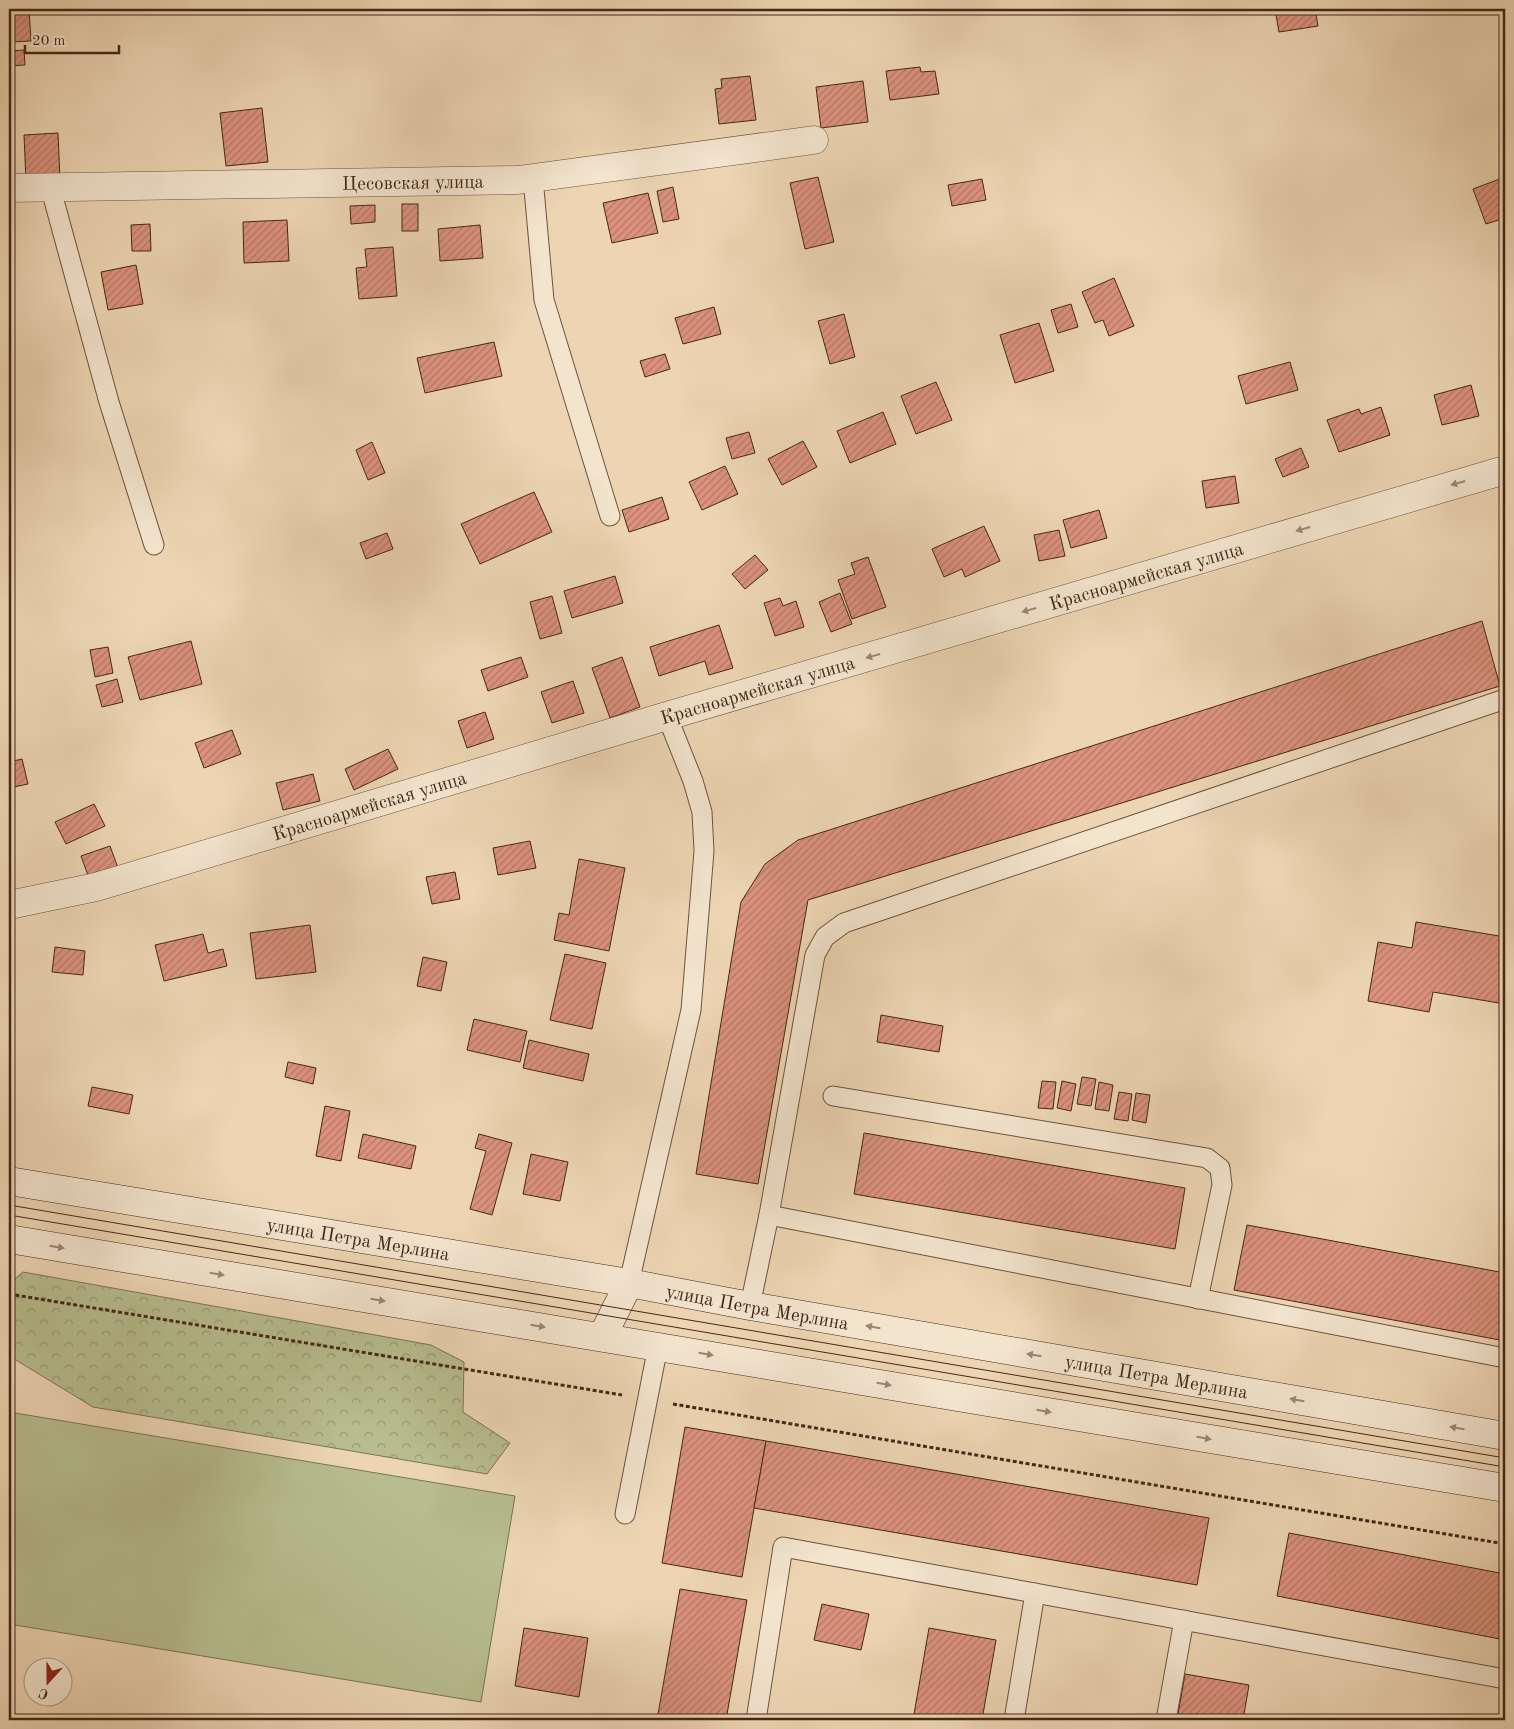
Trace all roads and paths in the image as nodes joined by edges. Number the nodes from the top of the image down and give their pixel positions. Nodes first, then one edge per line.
1 (814, 140) dead end
2 (533, 178) junction
3 (50, 186) junction
4 (9, 188) edge
5 (1505, 470) edge
6 (610, 516) dead end
7 (154, 545) dead end
8 (1505, 699) edge
9 (668, 716) junction
10 (9, 905) edge
11 (833, 1096) dead end
12 (9, 1181) edge
13 (768, 1215) junction
14 (9, 1239) edge
15 (629, 1284) junction
16 (9, 1294) edge
17 (1198, 1298) junction
18 (750, 1306) junction
19 (602, 1337) junction
20 (658, 1346) junction
21 (1505, 1358) edge
22 (648, 1400) junction
23 (1505, 1436) edge
24 (1505, 1488) edge
25 (625, 1514) dead end
26 (1505, 1544) edge
27 (1035, 1593) junction
28 (1184, 1620) junction
29 (1505, 1679) edge
30 (756, 1720) edge
31 (1014, 1720) edge
32 (1166, 1720) edge

1 - 2 main road, Цесовская улица
2 - 3 main road, Цесовская улица
2 - 6 lane
3 - 4 main road, Цесовская улица
3 - 7 lane
5 -> 9 main road, Красноармейская улица
8 - 13 lane
9 - 10 main road, Красноармейская улица
9 - 15 lane
11 - 17 lane
12 - 15 main road, улица Петра Мерлина
13 - 17 lane
13 - 18 lane
14 -> 19 main road
15 - 18 main road, улица Петра Мерлина
15 - 19 main road
16 - 22 path
17 - 21 lane
23 -> 18 main road, улица Петра Мерлина
19 - 20 main road
20 - 22 lane
20 -> 24 main road
22 - 25 lane
22 - 26 path
27 - 28 lane
27 - 30 lane
27 - 31 lane
28 - 29 lane
28 - 32 lane

